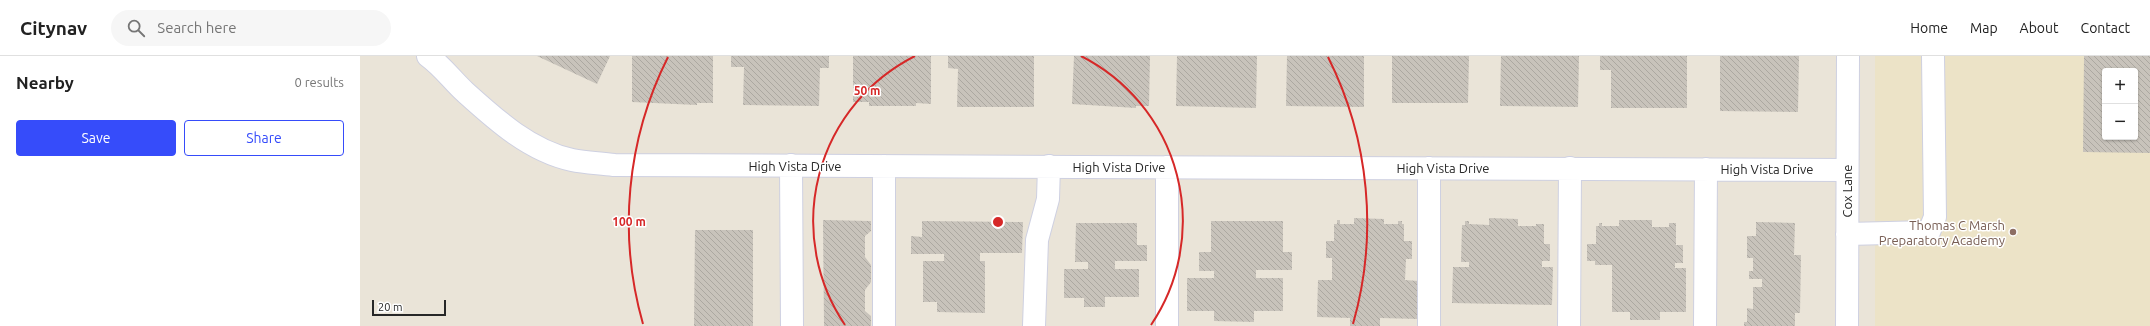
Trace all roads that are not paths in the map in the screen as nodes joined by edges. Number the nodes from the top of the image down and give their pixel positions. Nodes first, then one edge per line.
1 (428, 56) edge
2 (1848, 56) edge
3 (1933, 56) edge
4 (791, 166) junction
5 (884, 166) junction
6 (1049, 166) junction
7 (1167, 167) junction
8 (1429, 168) junction
9 (1570, 168) junction
10 (1706, 169) junction
11 (1848, 170) junction
12 (1847, 234) junction
13 (792, 326) edge
14 (884, 326) edge
15 (1034, 326) edge
16 (1167, 326) edge
17 (1429, 326) edge
18 (1570, 326) edge
19 (1705, 326) edge
20 (1847, 326) edge

1 - 4 street, High Vista Drive
2 - 11 street, Cox Lane
3 - 12 street
4 - 5 street, High Vista Drive
4 - 13 street
5 - 6 street, High Vista Drive
5 - 14 street
6 - 7 street, High Vista Drive
6 - 15 street
7 - 8 street, High Vista Drive
7 - 16 street
8 - 9 street, High Vista Drive
8 - 17 street
9 - 10 street, High Vista Drive
9 - 18 street
10 - 11 street, High Vista Drive
10 - 19 street
11 - 12 street, Cox Lane
12 - 20 street, Cox Lane

